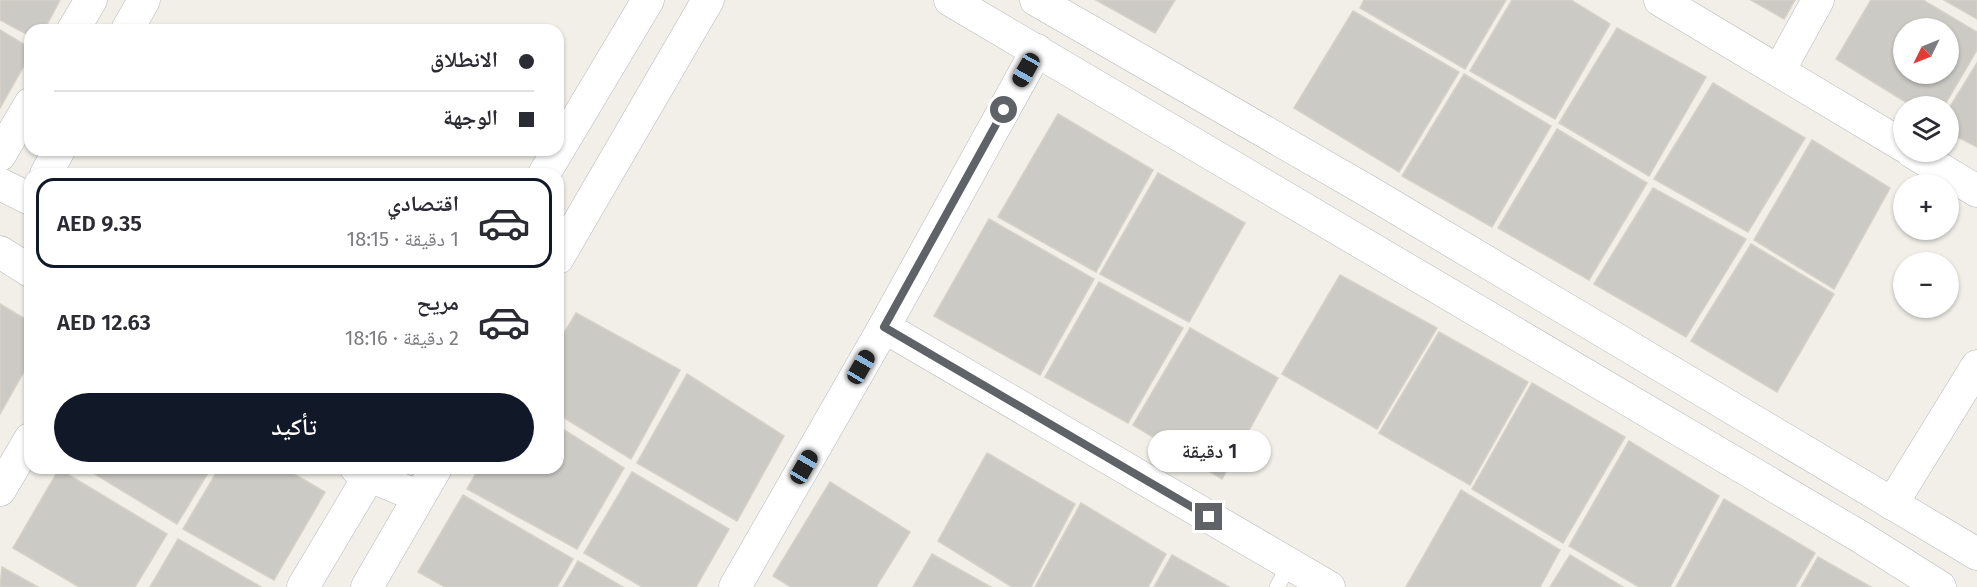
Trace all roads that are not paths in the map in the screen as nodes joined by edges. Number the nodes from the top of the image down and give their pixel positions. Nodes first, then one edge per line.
1 (91, 0) edge
2 (144, 0) edge
3 (648, 0) edge
4 (708, 0) edge
5 (950, 0) edge
6 (1036, 0) edge
7 (1660, 0) edge
8 (1818, 0) edge
9 (77, 24) edge
10 (130, 24) edge
11 (1037, 50) junction
12 (1779, 71) junction
13 (24, 114) edge
14 (1893, 139) edge
15 (564, 141) edge
16 (0, 155) edge
17 (1929, 162) edge
18 (0, 184) edge
19 (1977, 191) edge
20 (24, 196) edge
21 (564, 248) edge
22 (0, 252) edge
23 (24, 267) edge
24 (884, 327) junction
25 (1977, 366) edge
26 (24, 449) edge
27 (364, 474) edge
28 (374, 474) edge
29 (432, 474) edge
30 (0, 490) edge
31 (418, 496) junction
32 (1892, 504) junction
33 (1977, 555) edge
34 (1283, 575) edge
35 (303, 587) edge
36 (367, 587) edge
37 (735, 587) edge
38 (1329, 587) edge
39 (1940, 587) edge

1 - 9 street
2 - 10 street
3 - 15 street
4 - 21 street
5 - 11 street
6 - 32 street
7 - 12 street
8 - 12 street
11 - 24 street
11 - 39 street
12 - 14 street
13 - 16 street
17 - 19 street
18 - 20 street
22 - 23 street
24 - 34 street
24 - 37 street
25 - 32 street
26 - 30 street
27 - 35 street
28 - 31 street
29 - 31 street
31 - 36 street
32 - 33 street
34 - 38 street

